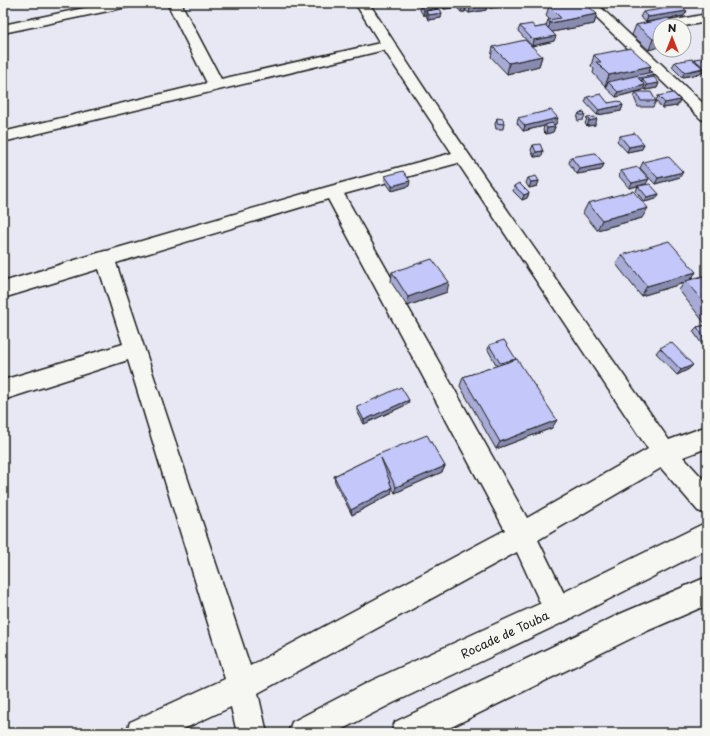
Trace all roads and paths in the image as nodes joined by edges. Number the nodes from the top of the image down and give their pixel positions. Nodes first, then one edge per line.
1 (127, 3) edge
2 (174, 3) edge
3 (362, 3) edge
4 (588, 3) edge
5 (109, 5) edge
6 (707, 18) edge
7 (692, 21) edge
8 (3, 29) edge
9 (388, 45) junction
10 (216, 85) junction
11 (707, 116) edge
12 (3, 137) edge
13 (462, 156) junction
14 (333, 191) junction
15 (105, 258) junction
16 (3, 290) edge
17 (136, 349) junction
18 (3, 390) edge
19 (707, 437) edge
20 (664, 453) junction
21 (707, 502) edge
22 (522, 535) junction
23 (707, 535) edge
24 (707, 591) edge
25 (558, 610) junction
26 (242, 686) junction
27 (417, 730) edge
28 (141, 733) edge
29 (252, 733) edge
30 (303, 733) edge

1 - 5 street
2 - 10 street
3 - 9 street
4 - 11 street
5 - 8 street
6 - 7 street
9 - 10 street
9 - 13 street
10 - 12 street
13 - 14 street
13 - 20 street
14 - 15 street
14 - 22 street
15 - 16 street
15 - 17 street
17 - 18 street
17 - 26 street
19 - 20 street
20 - 21 street
20 - 22 street
22 - 25 street
22 - 26 street
23 - 25 street, Rocade de Touba
24 - 27 street
25 - 30 street, Rocade de Touba
26 - 28 street
26 - 29 street

